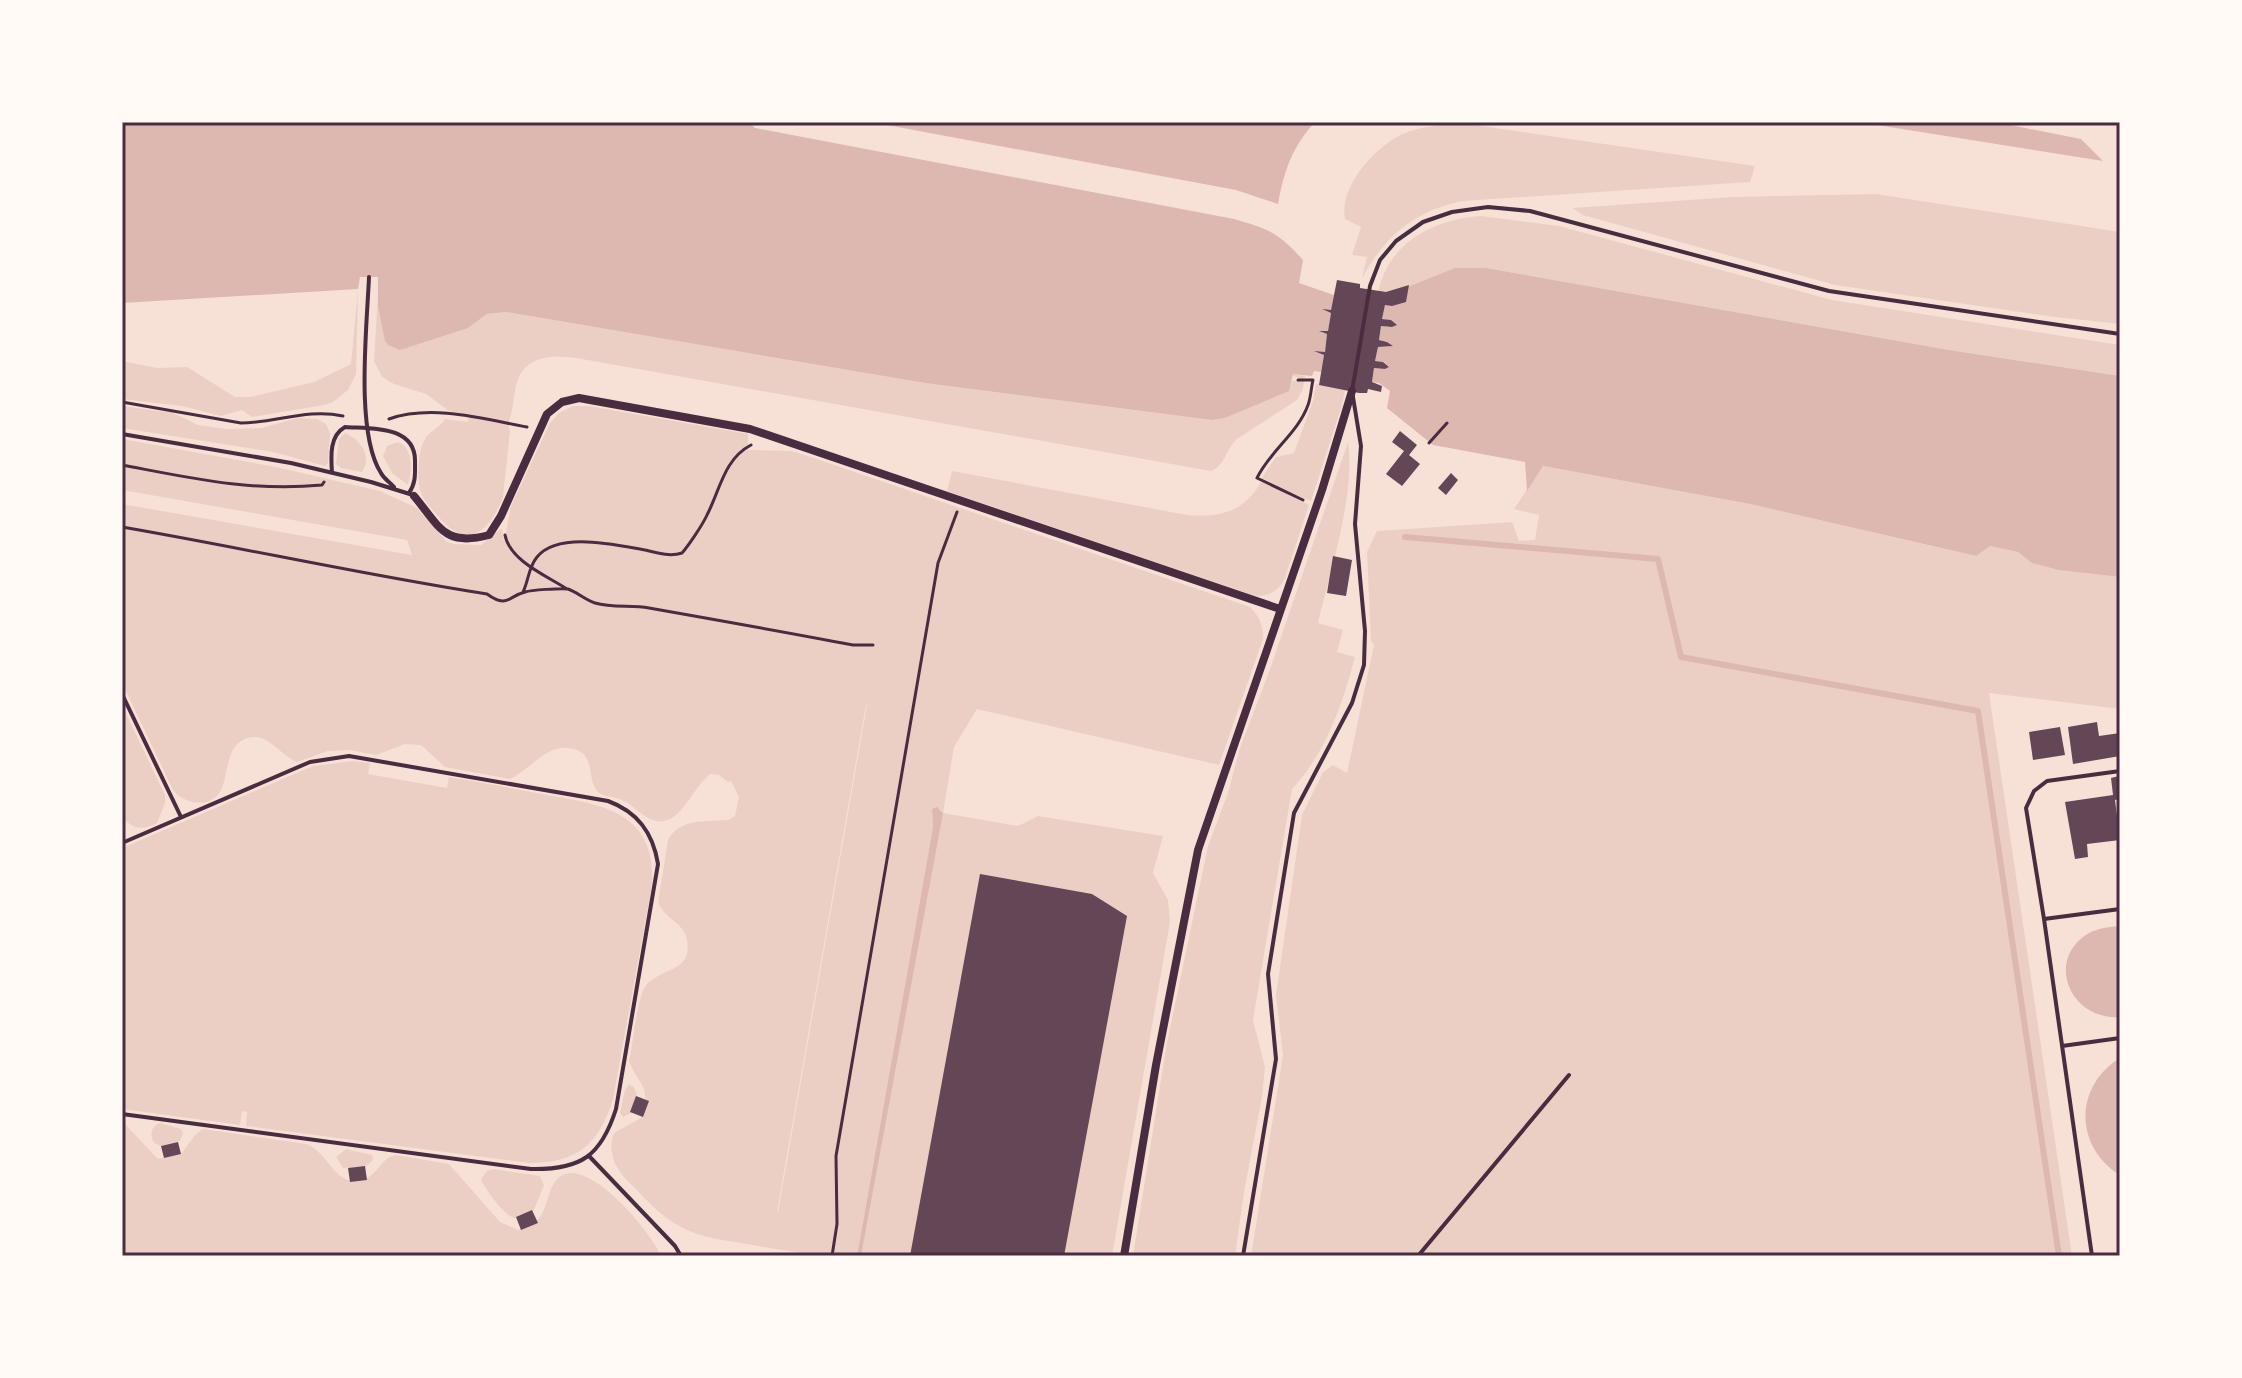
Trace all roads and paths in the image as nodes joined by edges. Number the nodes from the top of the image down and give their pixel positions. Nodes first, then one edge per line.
1 (369, 277) dead end
2 (2120, 334) edge
3 (1298, 380) dead end
4 (1352, 391) junction
5 (122, 402) edge
6 (1447, 423) dead end
7 (369, 429) junction
8 (540, 430) junction
9 (122, 434) edge
10 (780, 440) junction
11 (1429, 443) dead end
12 (122, 465) edge
13 (332, 473) junction
14 (396, 489) junction
15 (1289, 493) dead end
16 (411, 494) junction
17 (961, 501) junction
18 (501, 516) junction
19 (122, 527) edge
20 (531, 566) junction
21 (568, 589) junction
22 (523, 592) junction
23 (1280, 609) junction
24 (873, 645) dead end
25 (122, 694) edge
26 (2120, 771) edge
27 (181, 817) junction
28 (122, 843) edge
29 (2120, 909) edge
30 (2044, 919) junction
31 (2120, 1038) edge
32 (2062, 1046) junction
33 (1569, 1075) dead end
34 (122, 1114) edge
35 (589, 1156) junction
36 (681, 1256) edge
37 (832, 1256) edge
38 (1124, 1256) edge
39 (1243, 1256) edge
40 (1418, 1256) edge
41 (2092, 1256) edge

1 - 7 lane
2 - 4 lane
3 - 15 path
4 - 23 street
4 - 39 lane
5 - 7 path
6 - 11 path
7 - 8 path
7 - 13 lane
7 - 14 lane
7 - 16 lane
8 - 10 street
8 - 18 street
9 - 13 lane
10 - 17 street
10 - 20 path
12 - 13 path
13 - 14 lane
14 - 16 lane
16 - 18 street
17 - 23 street
17 - 37 path
18 - 20 path
19 - 22 path
20 - 21 path
20 - 22 path
21 - 22 path
21 - 24 path
23 - 38 street
25 - 27 lane
26 - 30 lane
27 - 28 lane
27 - 35 lane
29 - 30 lane
30 - 32 lane
31 - 32 lane
32 - 41 lane
33 - 40 lane
34 - 35 lane
35 - 36 lane

